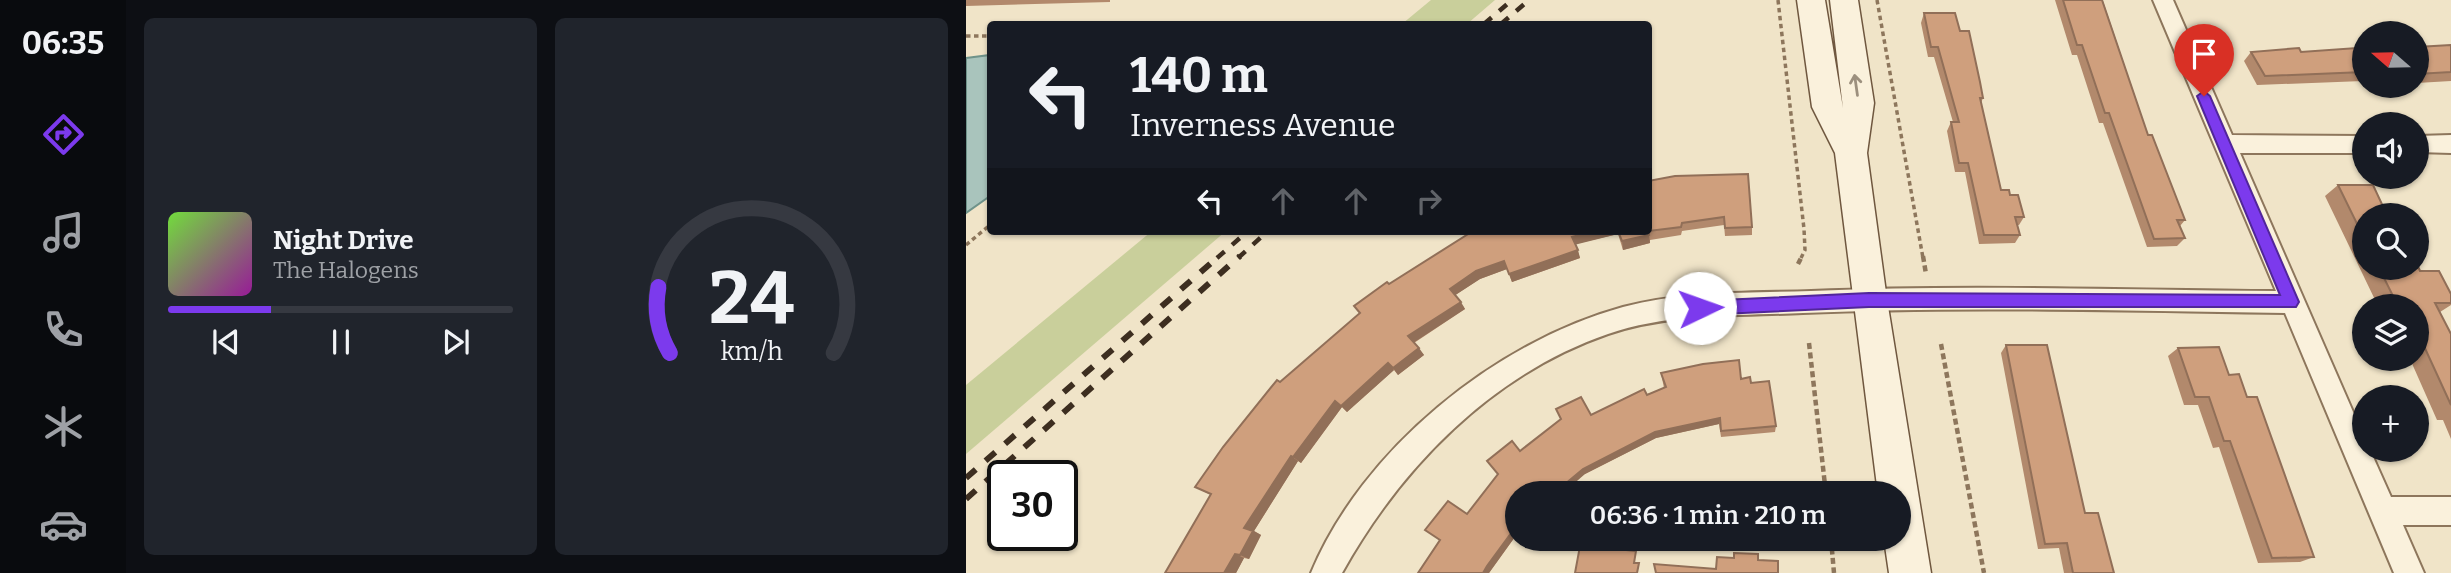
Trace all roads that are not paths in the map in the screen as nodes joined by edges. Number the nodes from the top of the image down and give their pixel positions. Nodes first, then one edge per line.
1 (1811, 0) edge
2 (1843, 0) edge
3 (2162, 0) edge
4 (2224, 144) junction
5 (2352, 144) edge
6 (2429, 144) edge
7 (2451, 144) edge
8 (1851, 153) junction
9 (1869, 300) junction
10 (2291, 302) junction
11 (1896, 481) edge
12 (2382, 511) junction
13 (2451, 511) edge
14 (1907, 551) edge
15 (1326, 573) edge
16 (1910, 573) edge
17 (2409, 573) edge

1 - 8 main road
8 -> 2 main road
3 - 4 street
4 - 5 street
4 - 10 street
6 - 7 street
8 - 9 main road
9 - 10 street
9 - 11 main road
9 - 15 street
10 - 12 street
12 - 13 street
12 - 17 street
14 - 16 main road

